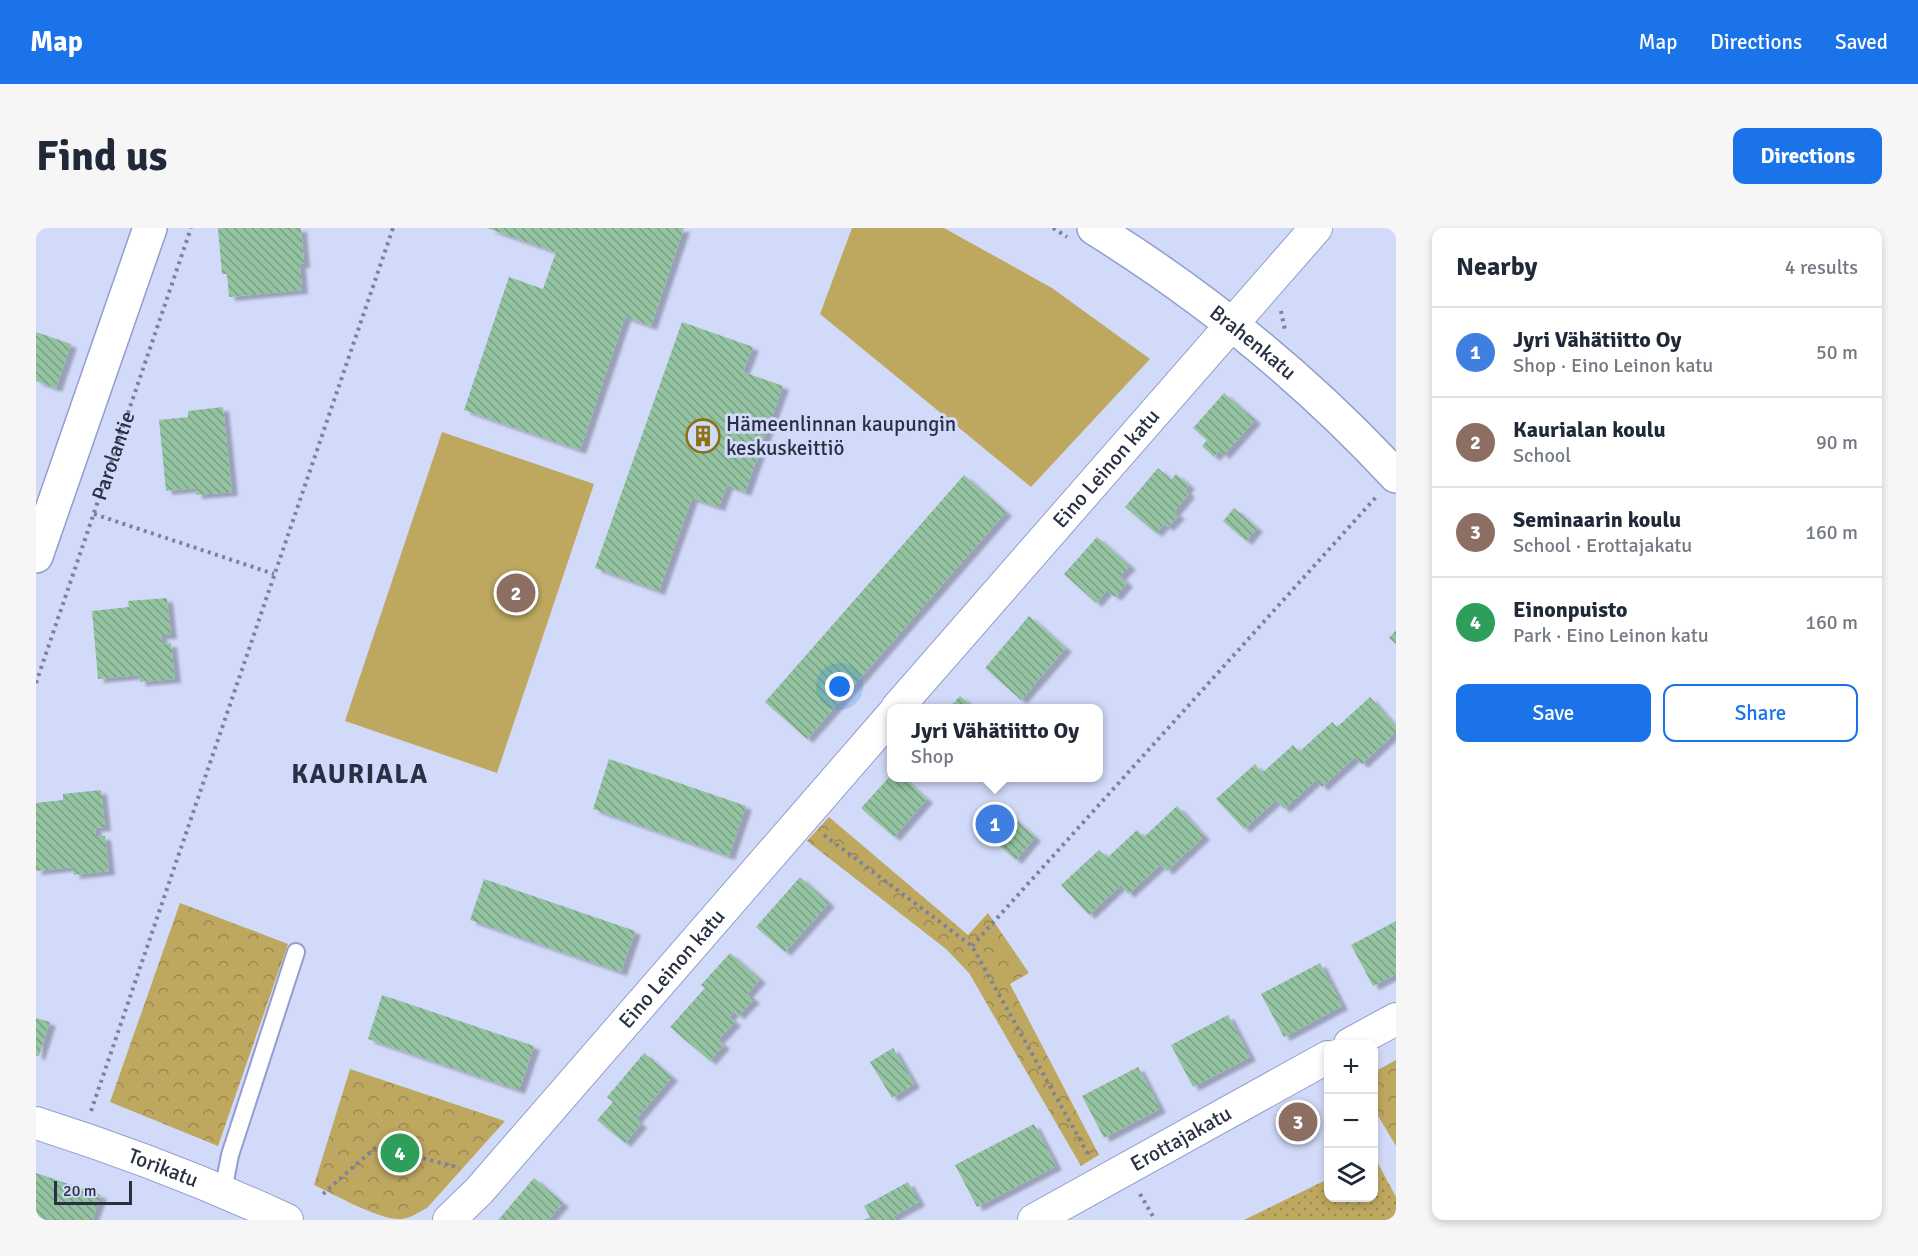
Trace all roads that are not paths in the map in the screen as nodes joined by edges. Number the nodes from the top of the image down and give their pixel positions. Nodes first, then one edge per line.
1 (150, 228) edge
2 (1094, 228) edge
3 (1316, 228) edge
4 (1232, 323) junction
5 (1389, 484) edge
6 (36, 556) edge
7 (900, 704) edge
8 (887, 720) edge
9 (296, 952) dead end
10 (1396, 1019) edge
11 (1357, 1040) edge
12 (1324, 1060) edge
13 (36, 1123) edge
14 (223, 1191) junction
15 (286, 1220) edge
16 (449, 1220) edge
17 (1034, 1220) edge

1 - 6 main road, Parolantie
2 - 4 main road, Brahenkatu
3 - 4 street, Eino Leinon katu
4 - 5 main road, Brahenkatu
4 - 7 street, Eino Leinon katu
8 - 16 street, Eino Leinon katu
9 - 14 lane
10 - 11 street
12 - 17 street, Erottajakatu
13 - 14 street, Torikatu
14 - 15 street, Torikatu

